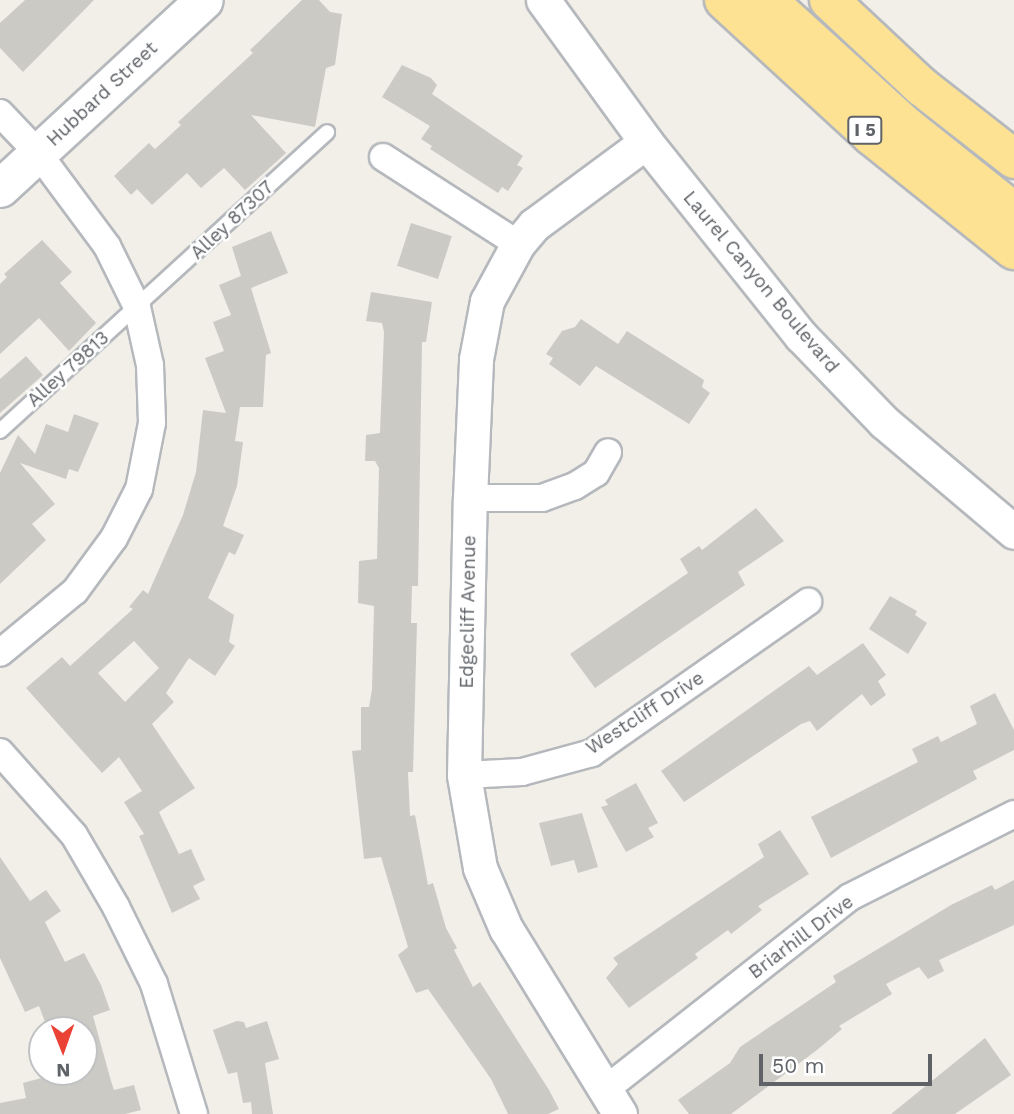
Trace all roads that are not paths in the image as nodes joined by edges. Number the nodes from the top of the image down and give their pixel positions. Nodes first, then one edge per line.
1 (204, 0) edge
2 (544, 0) edge
3 (724, 0) edge
4 (768, 0) edge
5 (795, 0) edge
6 (829, 0) edge
7 (0, 113) edge
8 (327, 132) dead end
9 (646, 142) junction
10 (38, 153) junction
11 (383, 157) dead end
12 (1014, 159) edge
13 (0, 188) edge
14 (1014, 190) edge
15 (1014, 212) edge
16 (518, 244) junction
17 (1014, 250) edge
18 (137, 307) junction
19 (0, 431) edge
20 (608, 452) dead end
21 (470, 498) junction
22 (1014, 532) edge
23 (808, 603) dead end
24 (0, 653) edge
25 (0, 752) edge
26 (464, 775) junction
27 (1014, 814) edge
28 (613, 1102) edge
29 (194, 1114) edge

1 - 10 main road, Hubbard Street
2 - 9 street, Laurel Canyon Boulevard
3 - 17 highway, I 5
4 - 15 highway
5 - 14 highway
6 - 12 highway
7 - 10 street
8 - 18 lane, Alley 87307
9 - 16 street, Edgecliff Avenue
9 - 22 street, Laurel Canyon Boulevard
10 - 13 main road, Hubbard Street
10 - 18 street
11 - 16 street
16 - 21 street, Edgecliff Avenue
18 - 19 lane, Alley 79813
18 - 24 street
20 - 21 street
21 - 26 street, Edgecliff Avenue
23 - 26 street, Westcliff Drive
25 - 29 street
26 - 28 street, Edgecliff Avenue
27 - 28 street, Briarhill Drive

